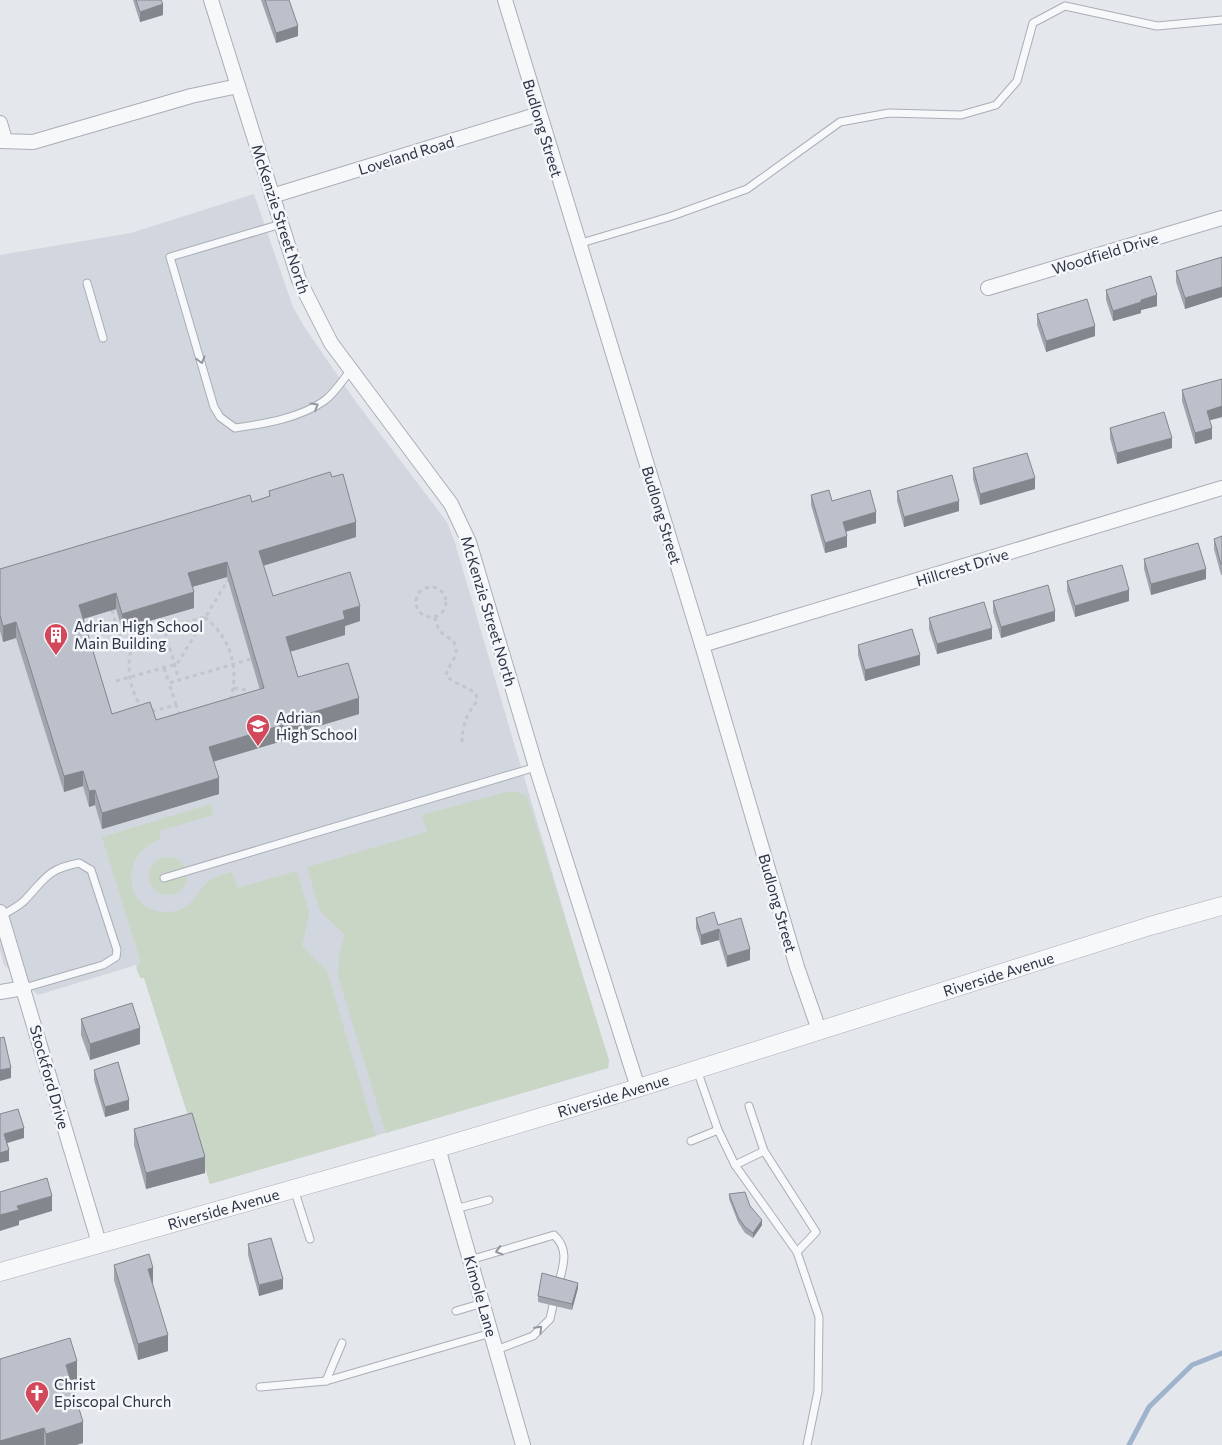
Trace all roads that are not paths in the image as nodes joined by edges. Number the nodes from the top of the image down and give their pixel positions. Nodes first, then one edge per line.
1 (211, 0) edge
2 (505, 0) edge
3 (1222, 20) edge
4 (238, 86) junction
5 (539, 114) junction
6 (0, 122) edge
7 (3, 140) edge
8 (272, 196) junction
9 (1222, 218) edge
10 (281, 224) junction
11 (578, 245) junction
12 (87, 283) dead end
13 (988, 288) dead end
14 (103, 338) dead end
15 (350, 371) junction
16 (1222, 488) edge
17 (702, 645) junction
18 (536, 767) junction
19 (164, 878) dead end
20 (1222, 906) edge
21 (1, 914) edge
22 (24, 988) junction
23 (0, 992) edge
24 (819, 1030) junction
25 (697, 1069) junction
26 (638, 1088) junction
27 (749, 1106) dead end
28 (718, 1130) junction
29 (691, 1141) dead end
30 (438, 1148) junction
31 (764, 1151) junction
32 (736, 1165) junction
33 (294, 1189) junction
34 (488, 1200) dead end
35 (455, 1209) junction
36 (310, 1239) dead end
37 (99, 1243) junction
38 (797, 1252) junction
39 (470, 1260) junction
40 (0, 1272) edge
41 (482, 1303) junction
42 (456, 1311) dead end
43 (491, 1333) junction
44 (342, 1343) dead end
45 (496, 1350) junction
46 (326, 1380) junction
47 (260, 1387) dead end
48 (524, 1445) edge
49 (807, 1445) edge

1 - 4 street, McKenzie Street North
2 - 5 street, Budlong Street
3 - 11 lane
4 - 7 street
4 - 8 street, McKenzie Street North
5 - 8 street, Loveland Road
5 - 11 street, Budlong Street
6 - 7 street
8 - 10 street, McKenzie Street North
9 - 13 street, Woodfield Drive
10 - 15 street, McKenzie Street North
10 -> 15 lane
11 - 17 street, Budlong Street
12 - 14 lane
15 - 18 street, McKenzie Street North
16 - 17 street, Hillcrest Drive
17 - 24 street, Budlong Street
18 - 19 lane
18 - 26 street, McKenzie Street North
20 - 24 street, Riverside Avenue
21 - 22 street, Stockford Drive
21 - 22 lane
22 - 23 street
22 - 37 street, Stockford Drive
24 - 25 street, Riverside Avenue
25 - 26 street, Riverside Avenue
25 - 28 lane
26 - 30 street, Riverside Avenue
27 - 31 lane
28 - 29 lane
28 - 32 lane
30 - 33 street, Riverside Avenue
30 - 35 street, Kimole Lane
31 - 32 lane
31 - 38 lane
32 - 38 lane
33 - 36 lane
33 - 37 street, Riverside Avenue
34 - 35 lane
35 - 39 street, Kimole Lane
37 - 40 street, Riverside Avenue
38 - 49 lane
39 - 41 street, Kimole Lane
45 -> 39 lane
41 - 42 lane
41 - 43 street, Kimole Lane
43 - 45 street, Kimole Lane
43 - 46 lane
44 - 46 lane
45 - 48 street, Kimole Lane
46 - 47 lane

